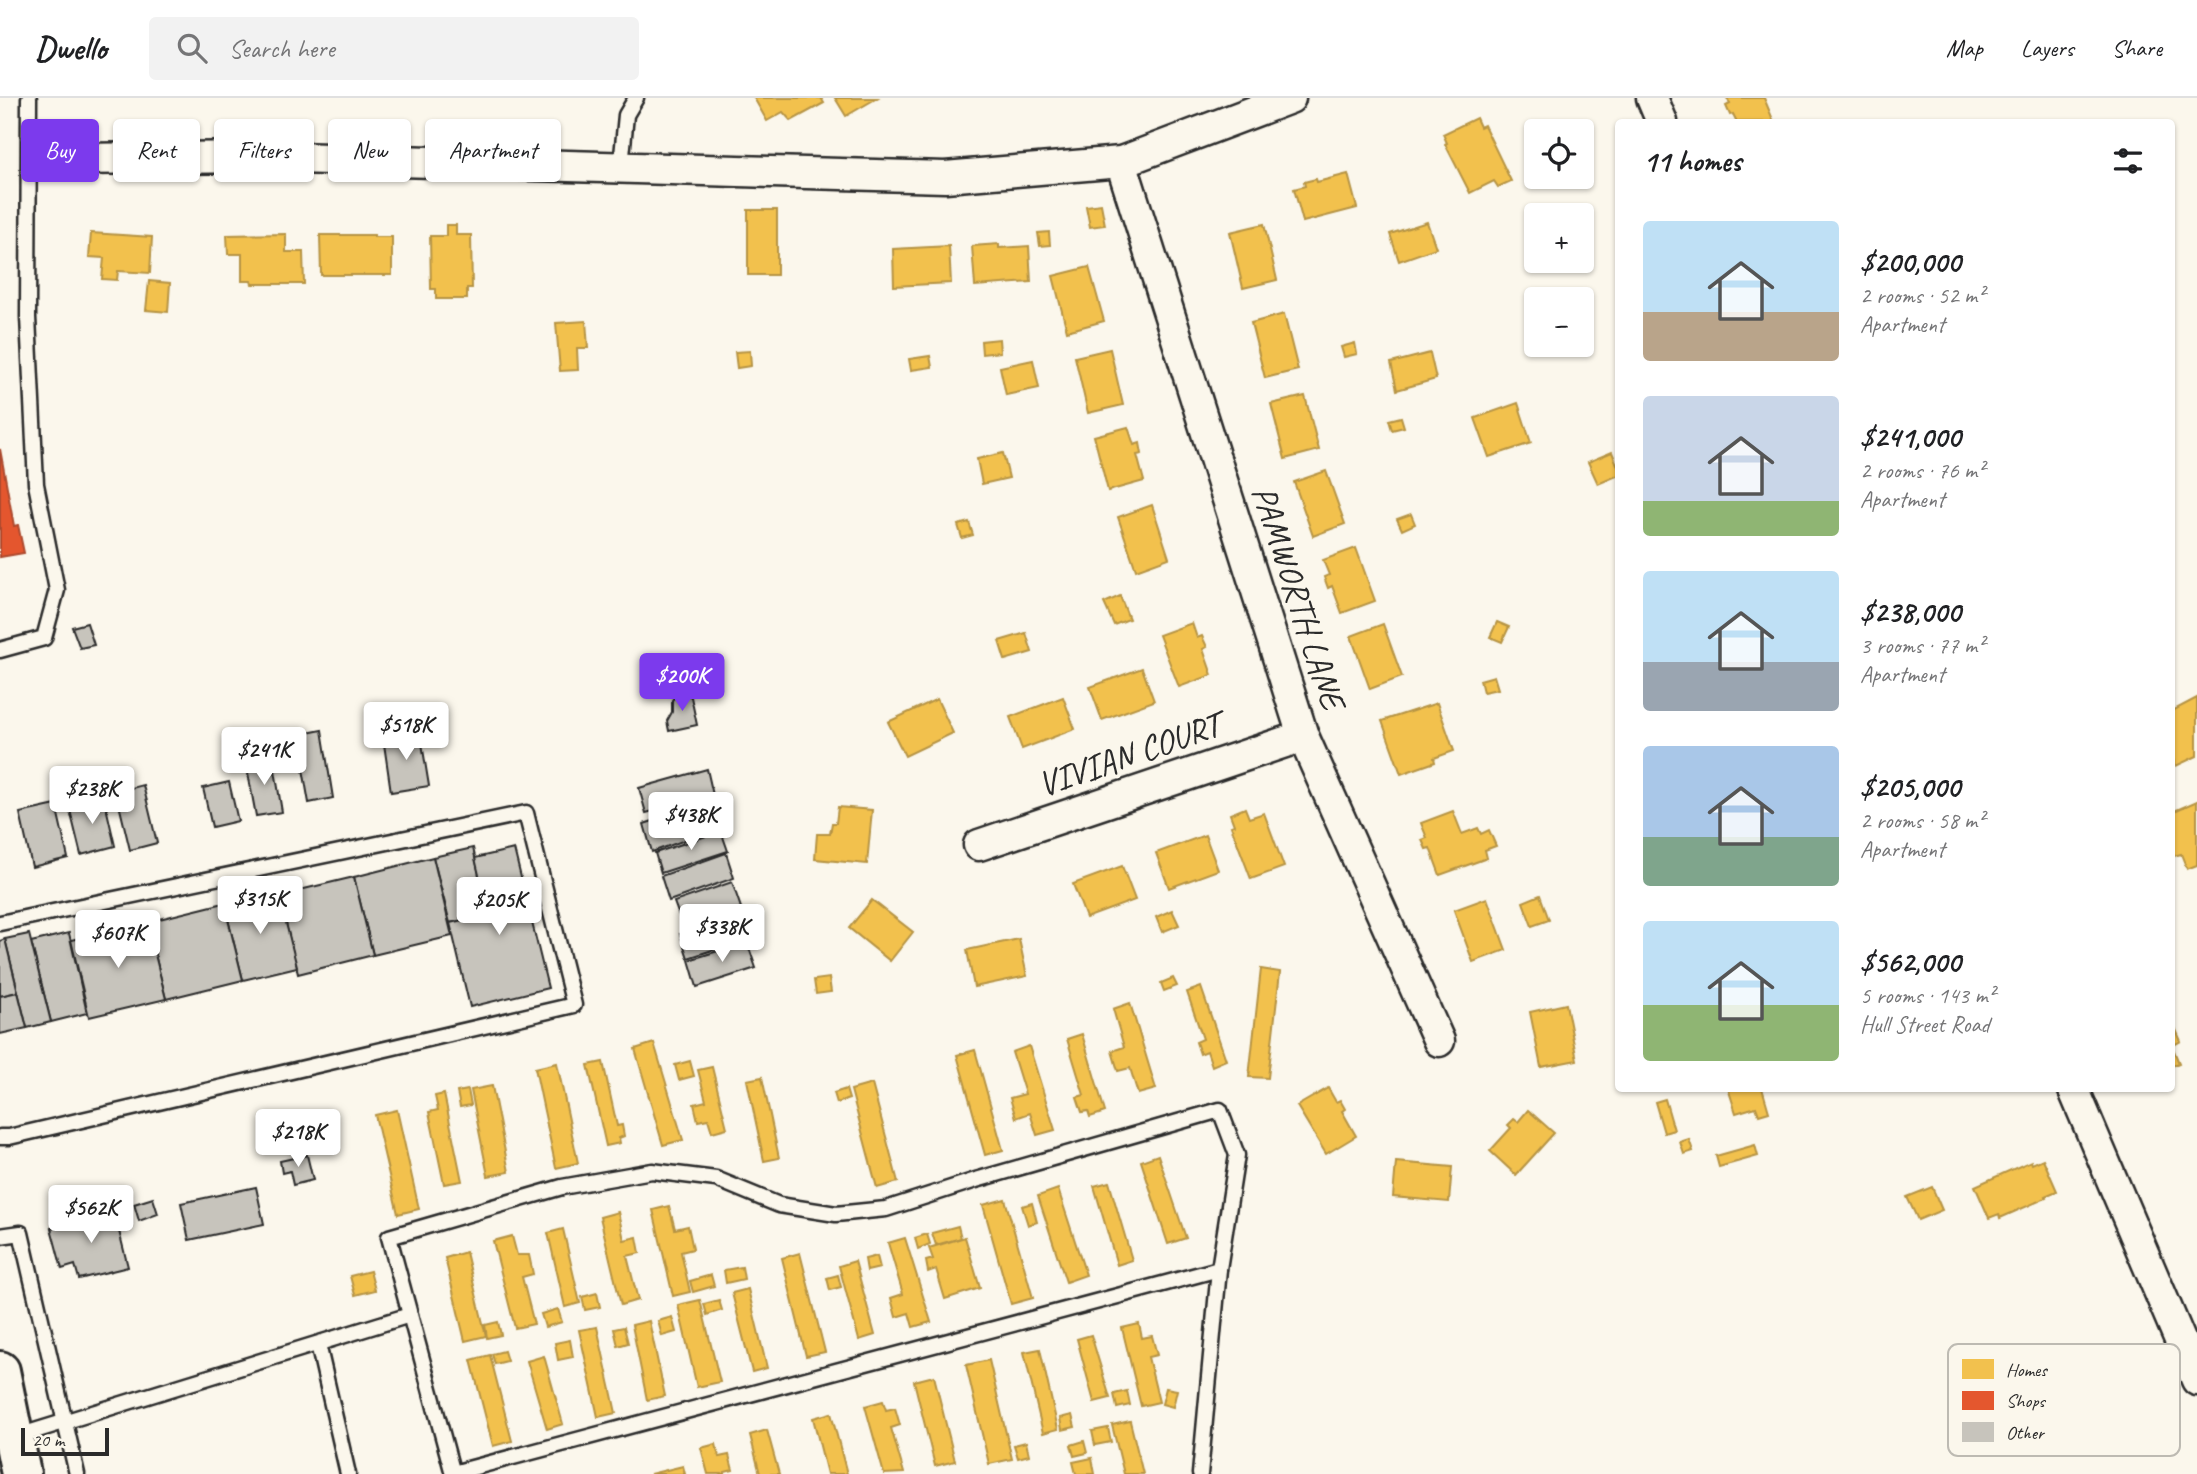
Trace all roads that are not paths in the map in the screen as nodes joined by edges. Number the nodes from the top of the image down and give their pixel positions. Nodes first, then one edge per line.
1 (29, 98) edge
2 (636, 98) edge
3 (1290, 98) edge
4 (1652, 98) edge
5 (1661, 119) edge
6 (99, 159) edge
7 (1121, 162) junction
8 (621, 166) junction
9 (0, 650) edge
10 (1303, 736) junction
11 (979, 845) dead end
12 (0, 923) edge
13 (1439, 1041) dead end
14 (2075, 1092) edge
15 (0, 1137) edge
16 (0, 1237) edge
17 (1219, 1269) junction
18 (410, 1315) junction
19 (318, 1344) junction
20 (0, 1371) edge
21 (2197, 1380) edge
22 (65, 1422) junction
23 (11, 1451) edge
24 (78, 1474) edge
25 (348, 1474) edge
26 (453, 1474) edge
27 (1200, 1474) edge

1 - 9 lane
2 - 8 lane
3 - 7 street
4 - 5 street
6 - 8 street
7 - 8 street
7 - 10 street, PAMWORTH LANE
10 - 11 street, VIVIAN COURT
10 - 13 street, PAMWORTH LANE
12 - 15 lane
14 - 21 street
16 - 22 lane
17 - 18 lane
17 - 26 lane
17 - 27 lane
18 - 19 lane
18 - 26 lane
19 - 22 lane
19 - 25 lane
20 - 23 main road
22 - 23 lane
22 - 24 lane

